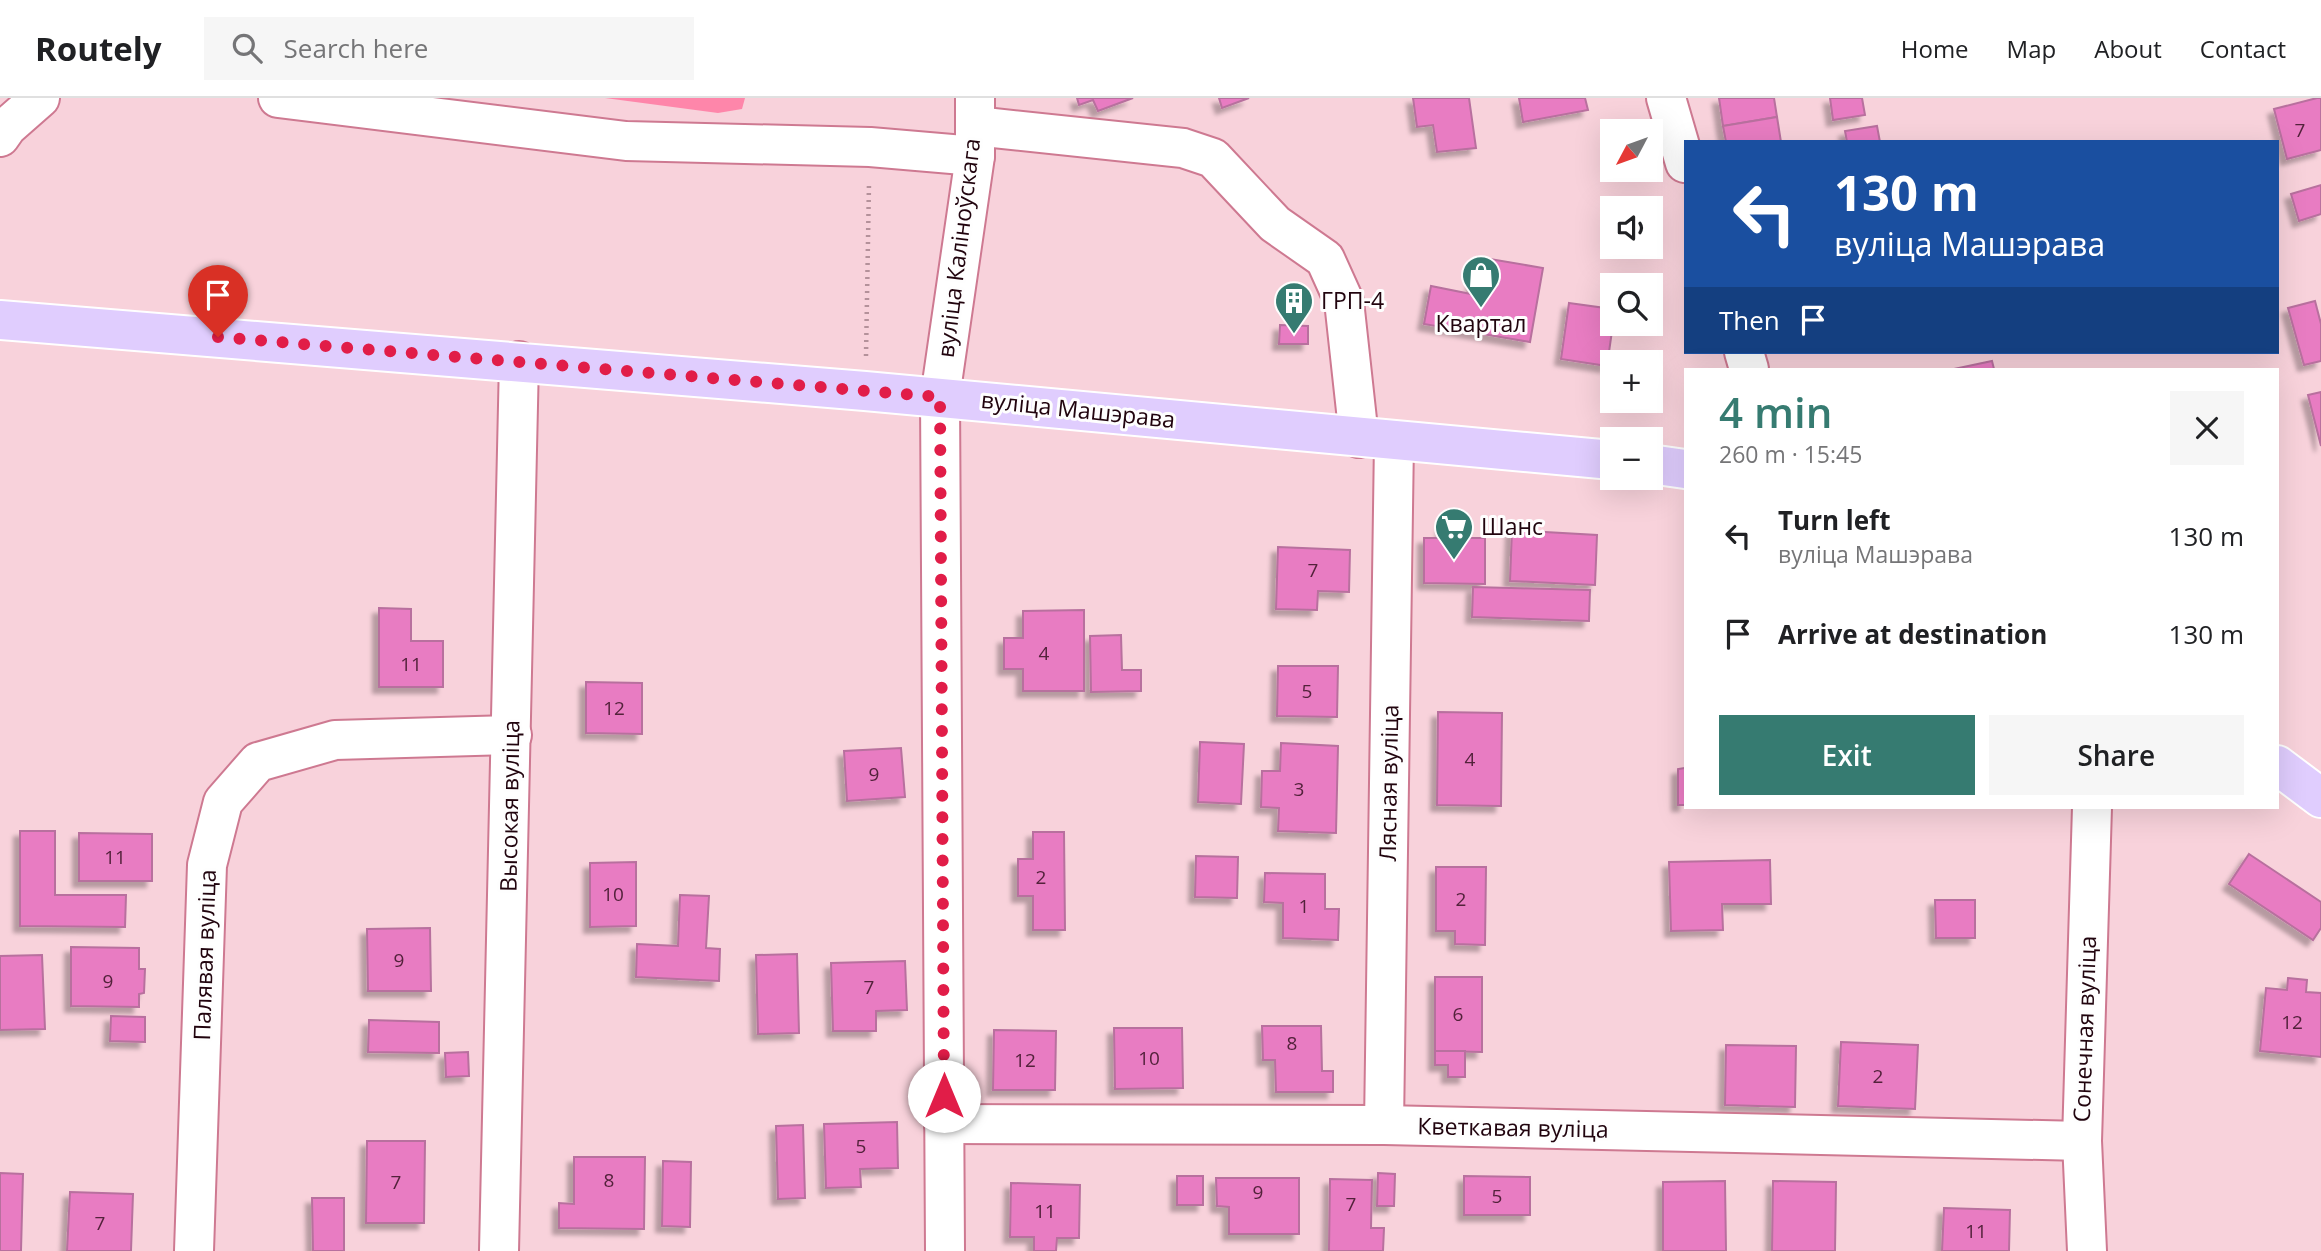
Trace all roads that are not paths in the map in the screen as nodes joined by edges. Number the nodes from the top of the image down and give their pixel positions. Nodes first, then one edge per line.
1 (40, 98) edge
2 (278, 98) edge
3 (1666, 98) edge
4 (975, 127) edge
5 (0, 137) edge
6 (1684, 160) edge
7 (0, 320) edge
8 (519, 361) junction
9 (940, 397) junction
10 (1376, 439) junction
11 (1600, 459) edge
12 (1663, 466) edge
13 (1684, 469) edge
14 (512, 735) junction
15 (2279, 766) edge
16 (2321, 798) edge
17 (2092, 809) edge
18 (944, 1124) junction
19 (1384, 1125) junction
20 (2082, 1141) junction
21 (194, 1251) edge
22 (499, 1251) edge
23 (945, 1251) edge
24 (2087, 1251) edge

1 - 5 street
2 - 4 street, Лясная вуліца
3 - 6 street
4 - 9 street, вуліца Каліноўскага
4 - 10 street, Лясная вуліца
7 - 8 main road, вуліца Машэрава
8 - 9 main road, вуліца Машэрава
8 - 14 street, Высокая вуліца
9 - 10 main road, вуліца Машэрава
9 - 18 street, вуліца Каліноўскага
10 - 11 main road, вуліца Машэрава
10 - 19 street, Лясная вуліца
12 - 13 main road
14 - 21 street, Палявая вуліца
14 - 22 street, Высокая вуліца
15 - 16 main road
17 - 20 street, Сонечная вуліца
18 - 19 street, Кветкавая вуліца
18 - 23 street, вуліца Каліноўскага
19 - 20 street, Кветкавая вуліца
20 - 24 street, Сонечная вуліца

